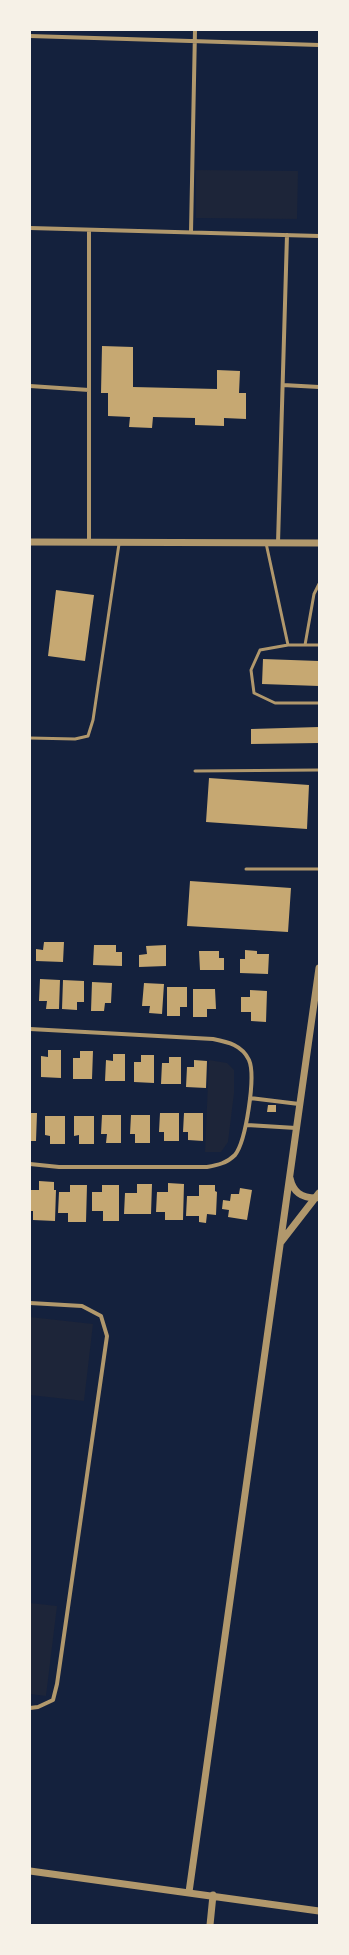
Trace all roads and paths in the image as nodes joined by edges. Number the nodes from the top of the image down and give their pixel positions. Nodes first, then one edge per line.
1 (195, 30) edge
2 (30, 36) edge
3 (195, 41) junction
4 (319, 44) edge
5 (30, 228) edge
6 (89, 230) junction
7 (191, 232) junction
8 (287, 235) junction
9 (319, 236) edge
10 (283, 385) junction
11 (30, 386) edge
12 (319, 387) edge
13 (89, 390) junction
14 (30, 542) edge
15 (89, 542) junction
16 (120, 542) junction
17 (266, 543) junction
18 (278, 543) junction
19 (319, 544) edge
20 (319, 584) edge
21 (288, 645) junction
22 (304, 645) junction
23 (319, 645) edge
24 (319, 703) edge
25 (30, 738) edge
26 (319, 770) edge
27 (195, 771) dead end
28 (246, 869) dead end
29 (319, 870) edge
30 (319, 968) edge
31 (319, 1006) edge
32 (312, 1016) junction
33 (30, 1029) edge
34 (250, 1098) junction
35 (299, 1104) junction
36 (247, 1125) junction
37 (296, 1128) junction
38 (30, 1164) edge
39 (290, 1174) junction
40 (317, 1195) edge
41 (280, 1242) junction
42 (30, 1303) edge
43 (30, 1708) edge
44 (30, 1871) edge
45 (189, 1892) junction
46 (213, 1896) junction
47 (319, 1911) edge
48 (210, 1925) edge

1 - 3 street
2 - 3 street
3 - 4 street
3 - 7 street
5 - 6 street
6 - 7 street
6 - 13 street
7 - 8 street
8 - 9 street
8 - 10 street
10 - 12 street
10 - 18 street
11 - 13 street
13 - 15 street
14 - 15 street
15 - 16 street
16 - 17 street
16 - 25 lane
17 - 18 street
17 - 21 lane
18 - 19 street
20 - 22 lane
21 - 22 lane
21 - 24 lane
22 - 23 lane
26 - 27 lane
28 - 29 lane
30 - 32 street
31 - 32 street
32 - 35 street
33 - 34 street
34 - 35 street
34 - 36 street
35 - 37 street
36 - 37 street
36 - 38 street
37 - 39 street
39 - 40 street
39 - 41 street
40 - 41 street
41 - 45 street
42 - 43 street
44 - 45 street
45 - 46 street
46 - 47 street
46 - 48 street

